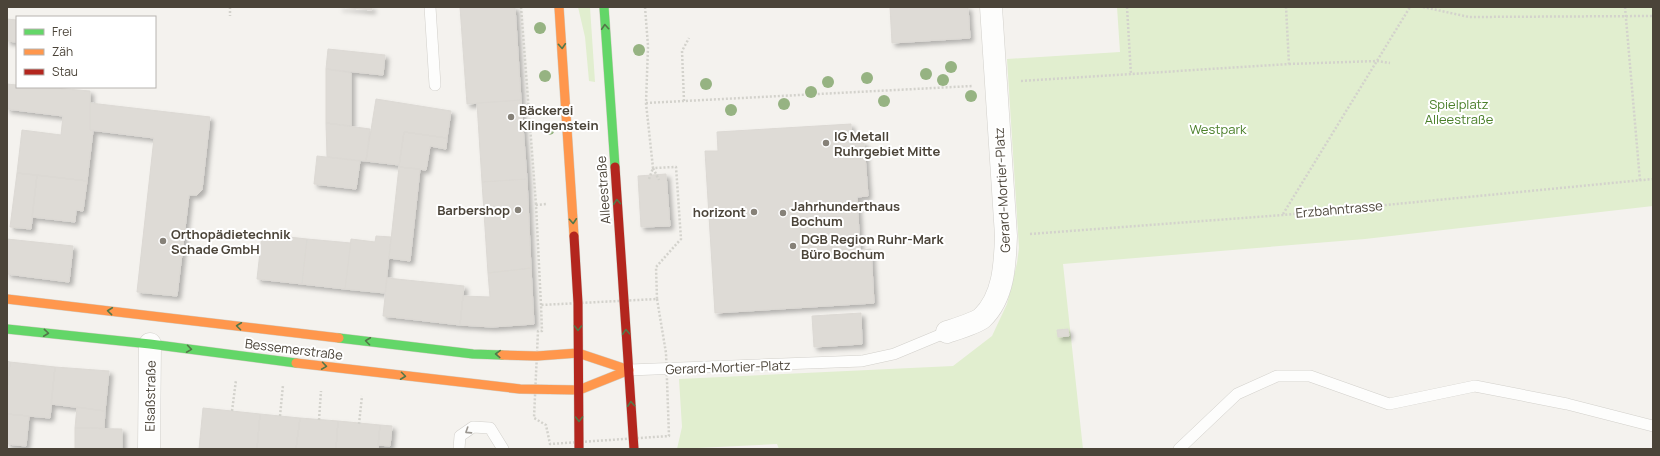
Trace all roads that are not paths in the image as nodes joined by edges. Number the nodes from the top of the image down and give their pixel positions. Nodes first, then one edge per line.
1 (430, 7) edge
2 (559, 7) edge
3 (604, 7) edge
4 (991, 7) edge
5 (435, 85) dead end
6 (7, 299) edge
7 (7, 328) edge
8 (947, 332) joint
9 (150, 344) junction
10 (578, 353) junction
11 (629, 370) junction
12 (578, 390) junction
13 (1653, 426) edge
14 (149, 449) edge
15 (459, 449) edge
16 (503, 449) edge
17 (579, 449) edge
18 (634, 449) edge
19 (1180, 449) edge

1 - 5 lane
2 -> 10 street
11 -> 3 street, Alleestraße
4 - 8 street, Gerard-Mortier-Platz
10 -> 6 street, Bessemerstraße
7 -> 9 street, Bessemerstraße
8 - 11 lane, Gerard-Mortier-Platz
9 -> 12 street, Bessemerstraße
9 - 14 street, Elsaßstraße
10 - 11 street
10 - 12 street
11 - 12 street
18 -> 11 street, Alleestraße
12 -> 17 street
13 - 19 lane
16 -> 15 lane

